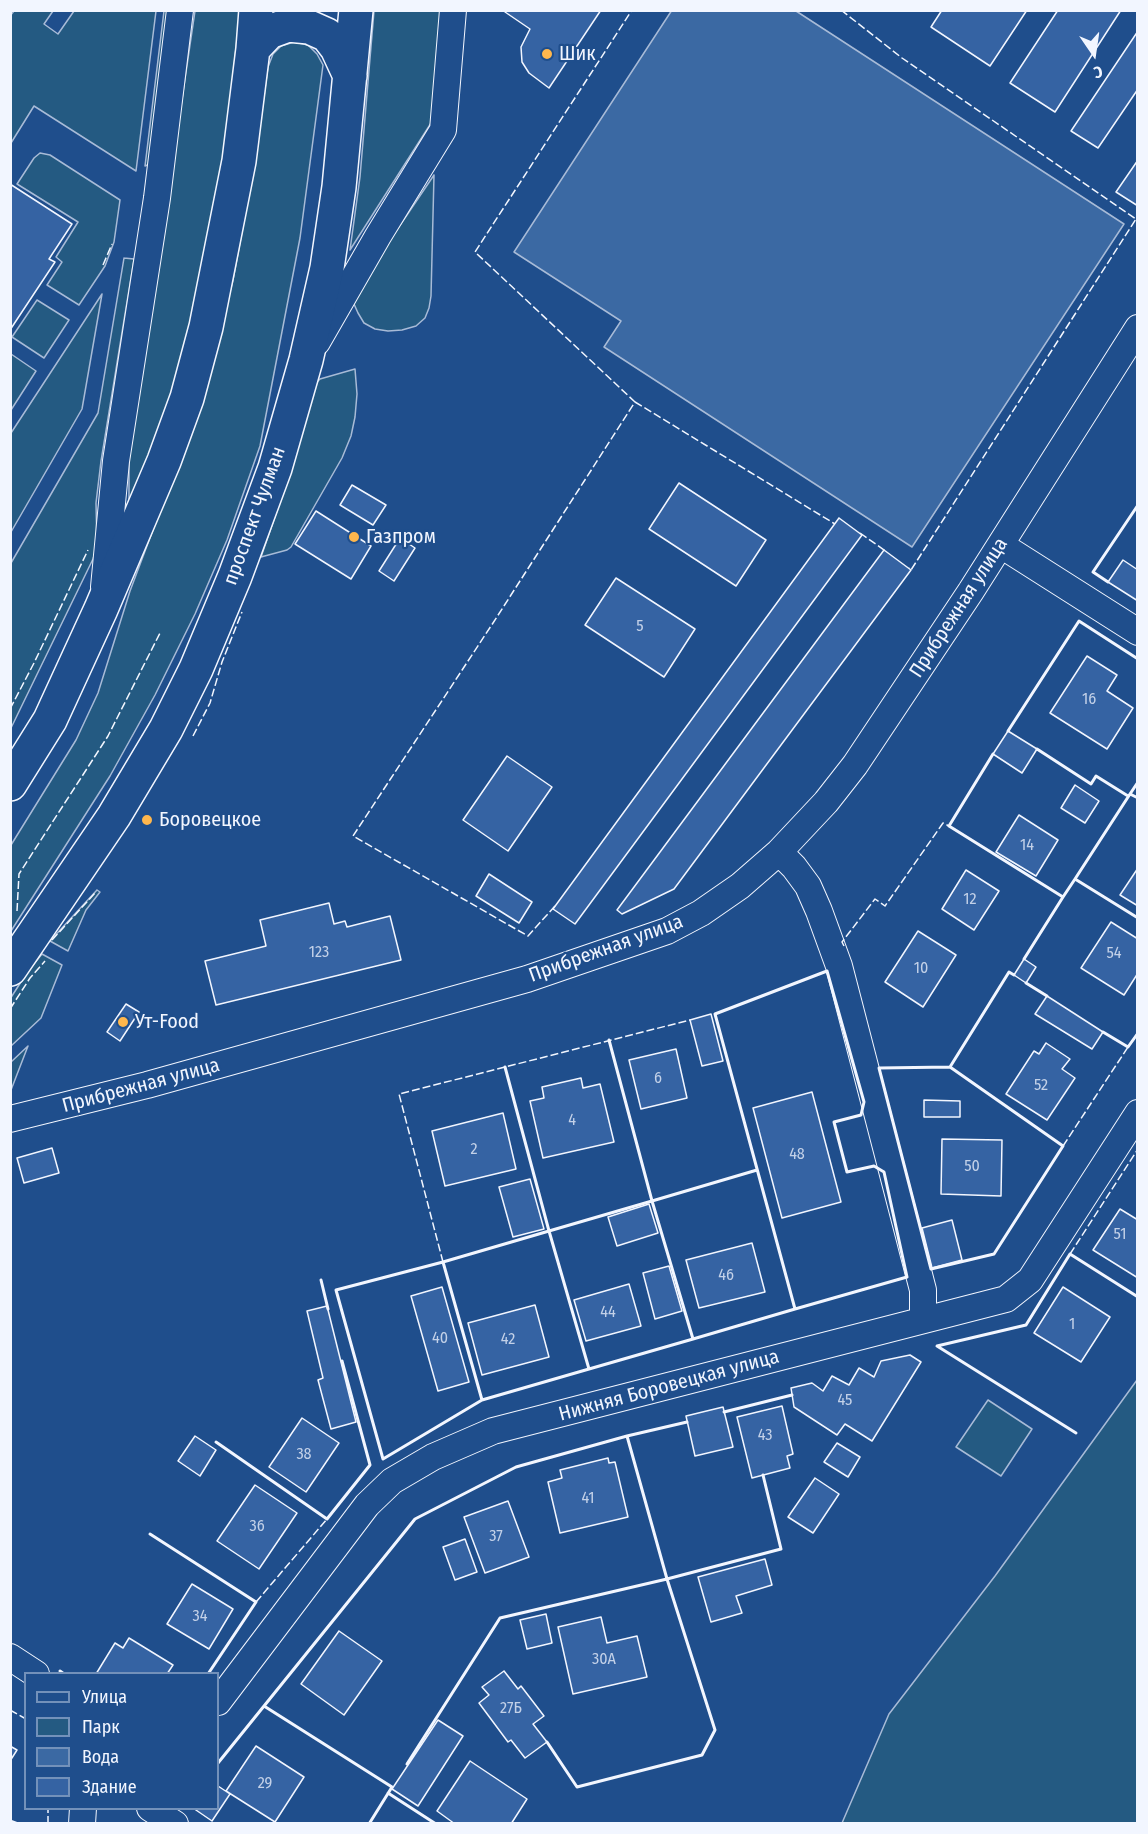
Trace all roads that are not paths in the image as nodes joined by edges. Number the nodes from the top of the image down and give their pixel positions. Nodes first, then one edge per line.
1 (180, 10) edge
2 (256, 10) edge
3 (356, 10) edge
4 (453, 10) edge
5 (253, 49) junction
6 (350, 76) junction
7 (1137, 328) edge
8 (306, 360) junction
9 (1001, 545) junction
10 (101, 609) junction
11 (1137, 633) edge
12 (10, 784) edge
13 (779, 852) junction
14 (10, 969) edge
15 (1137, 1113) edge
16 (10, 1119) edge
17 (923, 1320) junction
18 (10, 1657) edge
19 (33, 1672) edge
20 (219, 1701) edge
21 (152, 1810) edge
22 (175, 1824) edge

1 - 10 street
2 - 5 main road
3 - 6 main road, проспект Чулман
4 - 8 street
5 - 6 main road
5 - 10 main road
6 - 8 main road, проспект Чулман
7 - 9 street, Прибрежная улица
8 - 14 main road, проспект Чулман
9 - 11 street
9 - 13 street, Прибрежная улица
10 - 12 main road
13 - 16 street, Прибрежная улица
13 - 17 street
15 - 17 street, Нижняя Боровецкая улица
17 - 20 street, Нижняя Боровецкая улица
18 - 19 street
21 - 22 street

